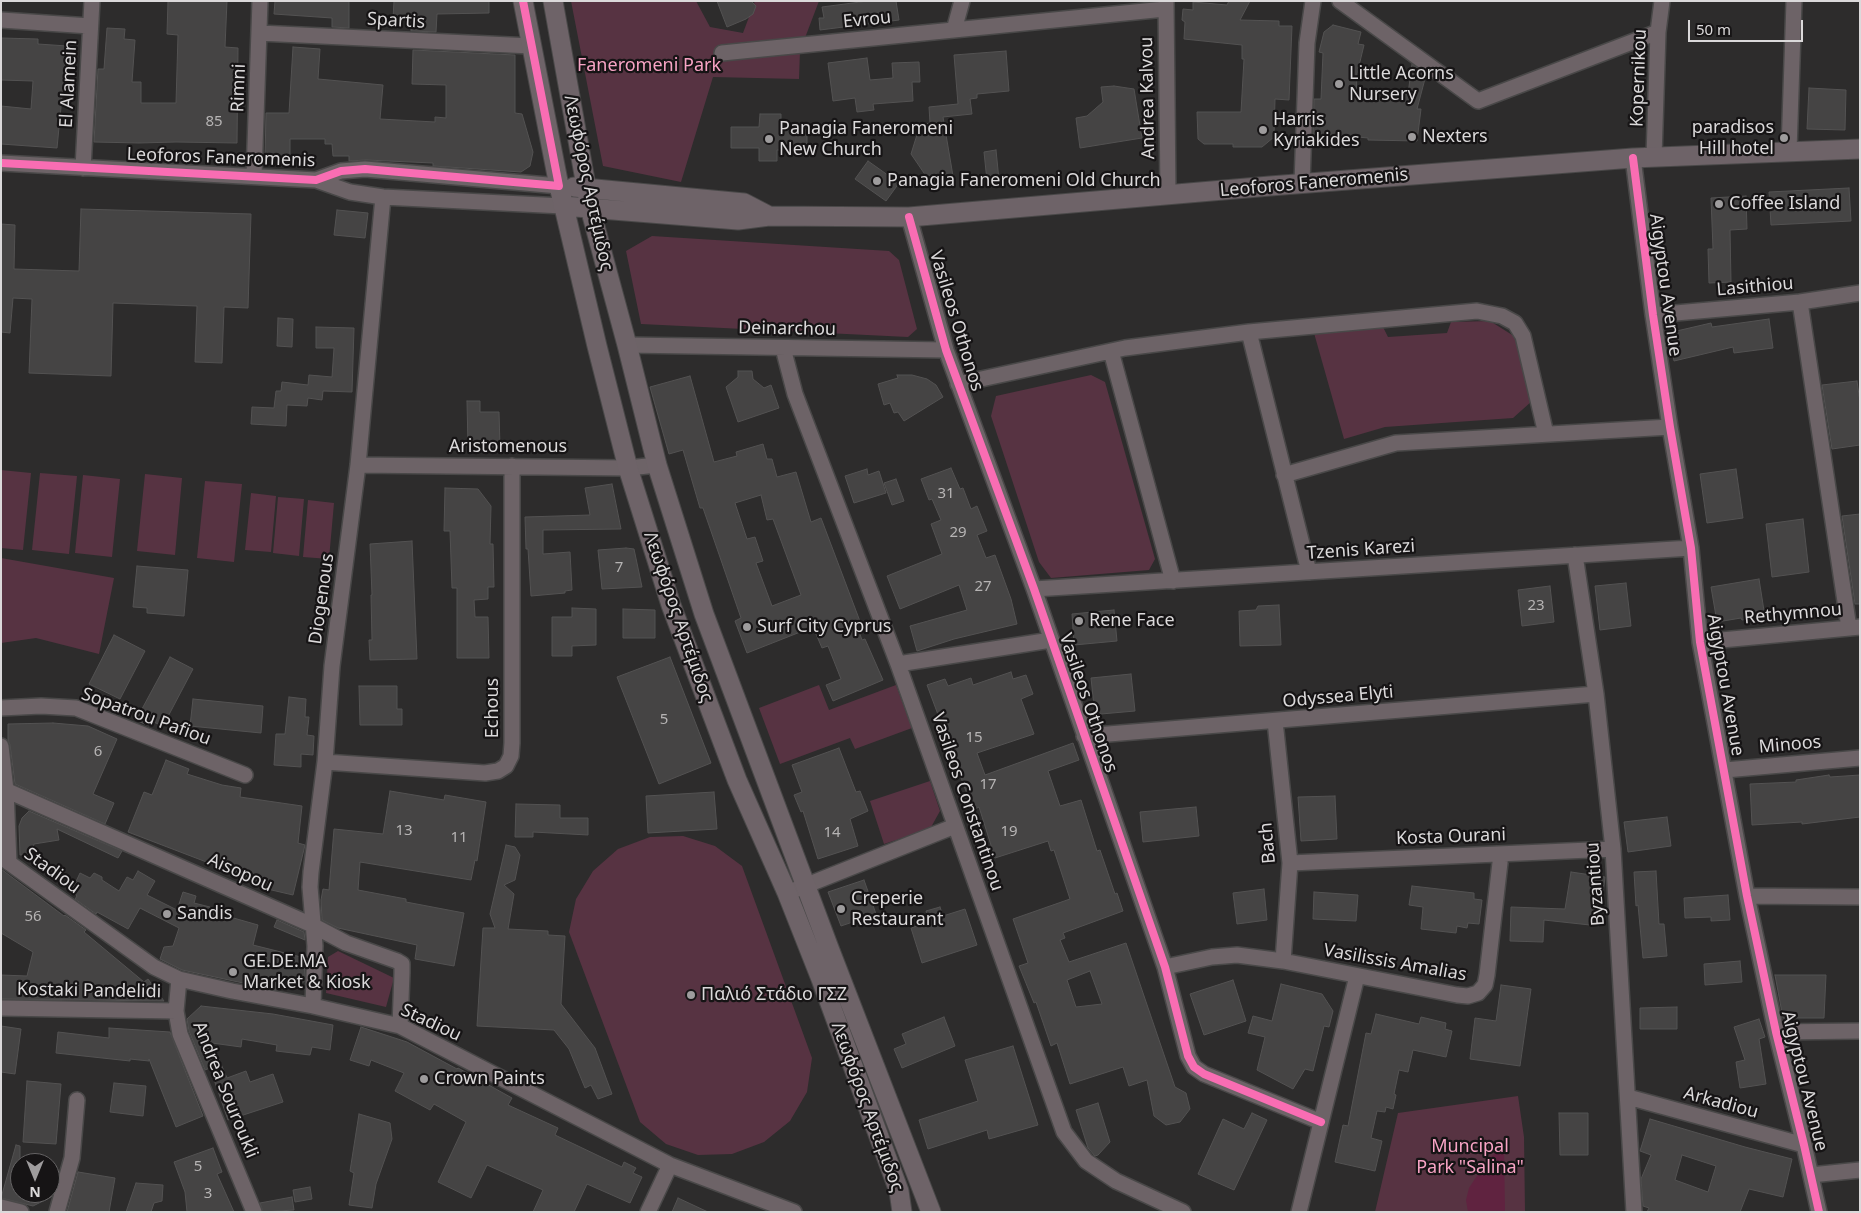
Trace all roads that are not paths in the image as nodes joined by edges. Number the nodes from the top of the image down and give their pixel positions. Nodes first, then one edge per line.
1 (92, 1) edge
2 (260, 1) edge
3 (523, 1) edge
4 (553, 1) edge
5 (962, 1) edge
6 (1313, 1) edge
7 (1340, 1) edge
8 (1662, 1) edge
9 (1794, 1) edge
10 (1166, 5) edge
11 (1, 20) edge
12 (90, 26) junction
13 (954, 30) junction
14 (1658, 32) junction
15 (259, 33) junction
16 (531, 46) junction
17 (722, 53) dead end
18 (1860, 149) edge
19 (1789, 151) junction
20 (1654, 157) junction
21 (1633, 158) junction
22 (1, 163) edge
23 (83, 168) junction
24 (254, 175) junction
25 (316, 180) junction
26 (1302, 183) junction
27 (559, 186) junction
28 (585, 188) junction
29 (1168, 195) junction
30 (383, 197) junction
31 (564, 206) junction
32 (590, 208) junction
33 (769, 216) junction
34 (909, 217) junction
35 (1860, 293) edge
36 (1800, 302) junction
37 (1653, 315) junction
38 (1249, 332) junction
39 (627, 345) junction
40 (783, 348) junction
41 (946, 350) junction
42 (1111, 351) junction
43 (958, 384) junction
44 (1670, 427) junction
45 (1546, 434) junction
46 (358, 465) junction
47 (657, 465) junction
48 (512, 466) junction
49 (628, 468) junction
50 (1284, 475) junction
51 (1691, 548) junction
52 (1575, 556) junction
53 (1308, 572) junction
54 (1173, 581) junction
55 (1034, 590) junction
56 (1854, 628) edge
57 (1050, 640) junction
58 (1700, 642) junction
59 (898, 664) junction
60 (1596, 694) junction
61 (1, 708) edge
62 (1275, 721) junction
63 (1084, 736) junction
64 (1, 746) edge
65 (1860, 758) edge
66 (325, 762) junction
67 (1725, 770) junction
68 (245, 775) dead end
69 (4, 789) edge
70 (955, 826) junction
71 (1613, 849) junction
72 (1501, 854) junction
73 (5, 860) edge
74 (1290, 863) junction
75 (806, 886) junction
76 (787, 893) junction
77 (1746, 896) junction
78 (1860, 897) edge
79 (312, 925) junction
80 (1283, 961) junction
81 (1165, 967) junction
82 (1357, 976) junction
83 (179, 979) junction
84 (313, 1006) junction
85 (1, 1008) edge
86 (176, 1011) junction
87 (400, 1026) junction
88 (1860, 1031) edge
89 (1776, 1032) junction
90 (1628, 1097) junction
91 (78, 1100) dead end
92 (1321, 1122) junction
93 (1804, 1146) junction
94 (670, 1165) junction
95 (1860, 1170) edge
96 (1811, 1175) junction
97 (1, 1207) edge
98 (21, 1212) edge
99 (57, 1212) edge
100 (254, 1212) edge
101 (648, 1212) edge
102 (794, 1212) edge
103 (902, 1212) edge
104 (931, 1212) edge
105 (1183, 1212) edge
106 (1299, 1212) edge
107 (1634, 1212) edge
108 (1818, 1212) edge

1 - 12 street, El Alamein
2 - 15 street, Rimni
3 - 16 main road, Λεωφόρος Αρτέμιδος
4 - 28 main road, Λεωφόρος Αρτέμιδος
5 - 13 street
6 - 26 street
7 - 14 street
8 - 14 street, Kopernikou
9 - 19 street
10 - 13 street, Evrou
10 - 29 street, Andrea Kalvou
11 - 12 street
12 - 23 street, El Alamein
13 - 17 street, Evrou
14 - 20 street, Kopernikou
15 - 16 street, Spartis
15 - 24 street, Rimni
16 - 27 main road, Λεωφόρος Αρτέμιδος
18 - 19 main road, Leoforos Faneromenis
19 - 20 main road, Leoforos Faneromenis
20 - 21 main road, Leoforos Faneromenis
21 - 26 main road, Leoforos Faneromenis
21 - 37 street, Aigyptou Avenue
22 - 23 street, Leoforos Faneromenis
23 - 24 street, Leoforos Faneromenis
24 - 25 street, Leoforos Faneromenis
25 - 27 street, Leoforos Faneromenis
25 - 30 street, Leoforos Faneromenis
26 - 29 main road, Leoforos Faneromenis
27 - 28 main road, Leoforos Faneromenis
27 - 31 main road, Λεωφόρος Αρτέμιδος
28 - 32 main road, Λεωφόρος Αρτέμιδος
28 - 33 main road, Leoforos Faneromenis
29 - 34 main road, Leoforos Faneromenis
30 - 31 street, Leoforos Faneromenis
30 - 46 street, Diogenous
31 - 32 main road, Leoforos Faneromenis
31 - 49 main road, Λεωφόρος Αρτέμιδος
32 - 33 main road, Leoforos Faneromenis
32 - 39 main road, Λεωφόρος Αρτέμιδος
33 - 34 main road, Leoforos Faneromenis
34 - 41 street, Vasileos Othonos
35 - 36 street, Lasithiou
36 - 37 street, Lasithiou
36 - 56 street
37 - 44 street, Aigyptou Avenue
38 - 42 street
38 - 45 street
38 - 50 street
39 - 40 street, Deinarchou
39 - 47 main road, Λεωφόρος Αρτέμιδος
40 - 41 street, Deinarchou
40 - 59 street, Vasileos Constantinou
41 - 43 street, Vasileos Othonos
42 - 43 street
42 - 54 street
43 - 55 street, Vasileos Othonos
44 - 45 street
44 - 51 street, Aigyptou Avenue
45 - 50 street
46 - 48 street, Aristomenous
46 - 66 street, Diogenous
47 - 49 street, Aristomenous
47 - 75 main road, Λεωφόρος Αρτέμιδος
48 - 49 street, Aristomenous
48 - 66 street, Echous
49 - 76 main road, Λεωφόρος Αρτέμιδος
50 - 53 street
51 - 52 street, Tzenis Karezi
51 - 58 street, Aigyptou Avenue
52 - 53 street, Tzenis Karezi
52 - 60 street, Byzantiou
53 - 54 street, Tzenis Karezi
54 - 55 street, Tzenis Karezi
55 - 57 street, Vasileos Othonos
56 - 58 street, Rethymnou
57 - 59 street
57 - 63 street, Vasileos Othonos
58 - 67 street, Aigyptou Avenue
59 - 70 street, Vasileos Constantinou
60 - 62 street, Odyssea Elyti
60 - 71 street, Byzantiou
61 - 68 street, Sopatrou Pafiou
62 - 63 street, Odyssea Elyti
62 - 74 street, Bach
63 - 81 street, Vasileos Othonos
64 - 69 street
65 - 67 street, Minoos
66 - 79 street, Diogenous
67 - 77 street, Aigyptou Avenue
69 - 73 street
69 - 79 street, Aisopou
70 - 75 street
70 - 105 street, Vasileos Constantinou
71 - 72 street, Kosta Ourani
71 - 90 street, Byzantiou
72 - 74 street, Kosta Ourani
72 - 82 street, Vasilissis Amalias
73 - 83 street, Stadiou
74 - 80 street, Bach
75 - 76 street
75 - 104 main road, Λεωφόρος Αρτέμιδος
76 - 103 main road, Λεωφόρος Αρτέμιδος
77 - 78 street
77 - 89 street, Aigyptou Avenue
79 - 84 street, Diogenous
79 - 87 street, Aisopou
80 - 81 street, Vasilissis Amalias
80 - 82 street, Vasilissis Amalias
81 - 92 street, Vasileos Othonos
82 - 92 street
83 - 84 street, Stadiou
83 - 86 street, Andrea Souroukli
84 - 87 street, Stadiou
85 - 86 street, Kostaki Pandelidi
86 - 100 street, Andrea Souroukli
87 - 94 street, Stadiou
88 - 89 street
89 - 93 street, Aigyptou Avenue
90 - 93 street, Arkadiou
90 - 107 street, Byzantiou
91 - 99 street
92 - 106 street
93 - 96 street, Aigyptou Avenue
94 - 101 street
94 - 102 street, Stadiou
95 - 96 street
96 - 108 street, Aigyptou Avenue
97 - 98 street

